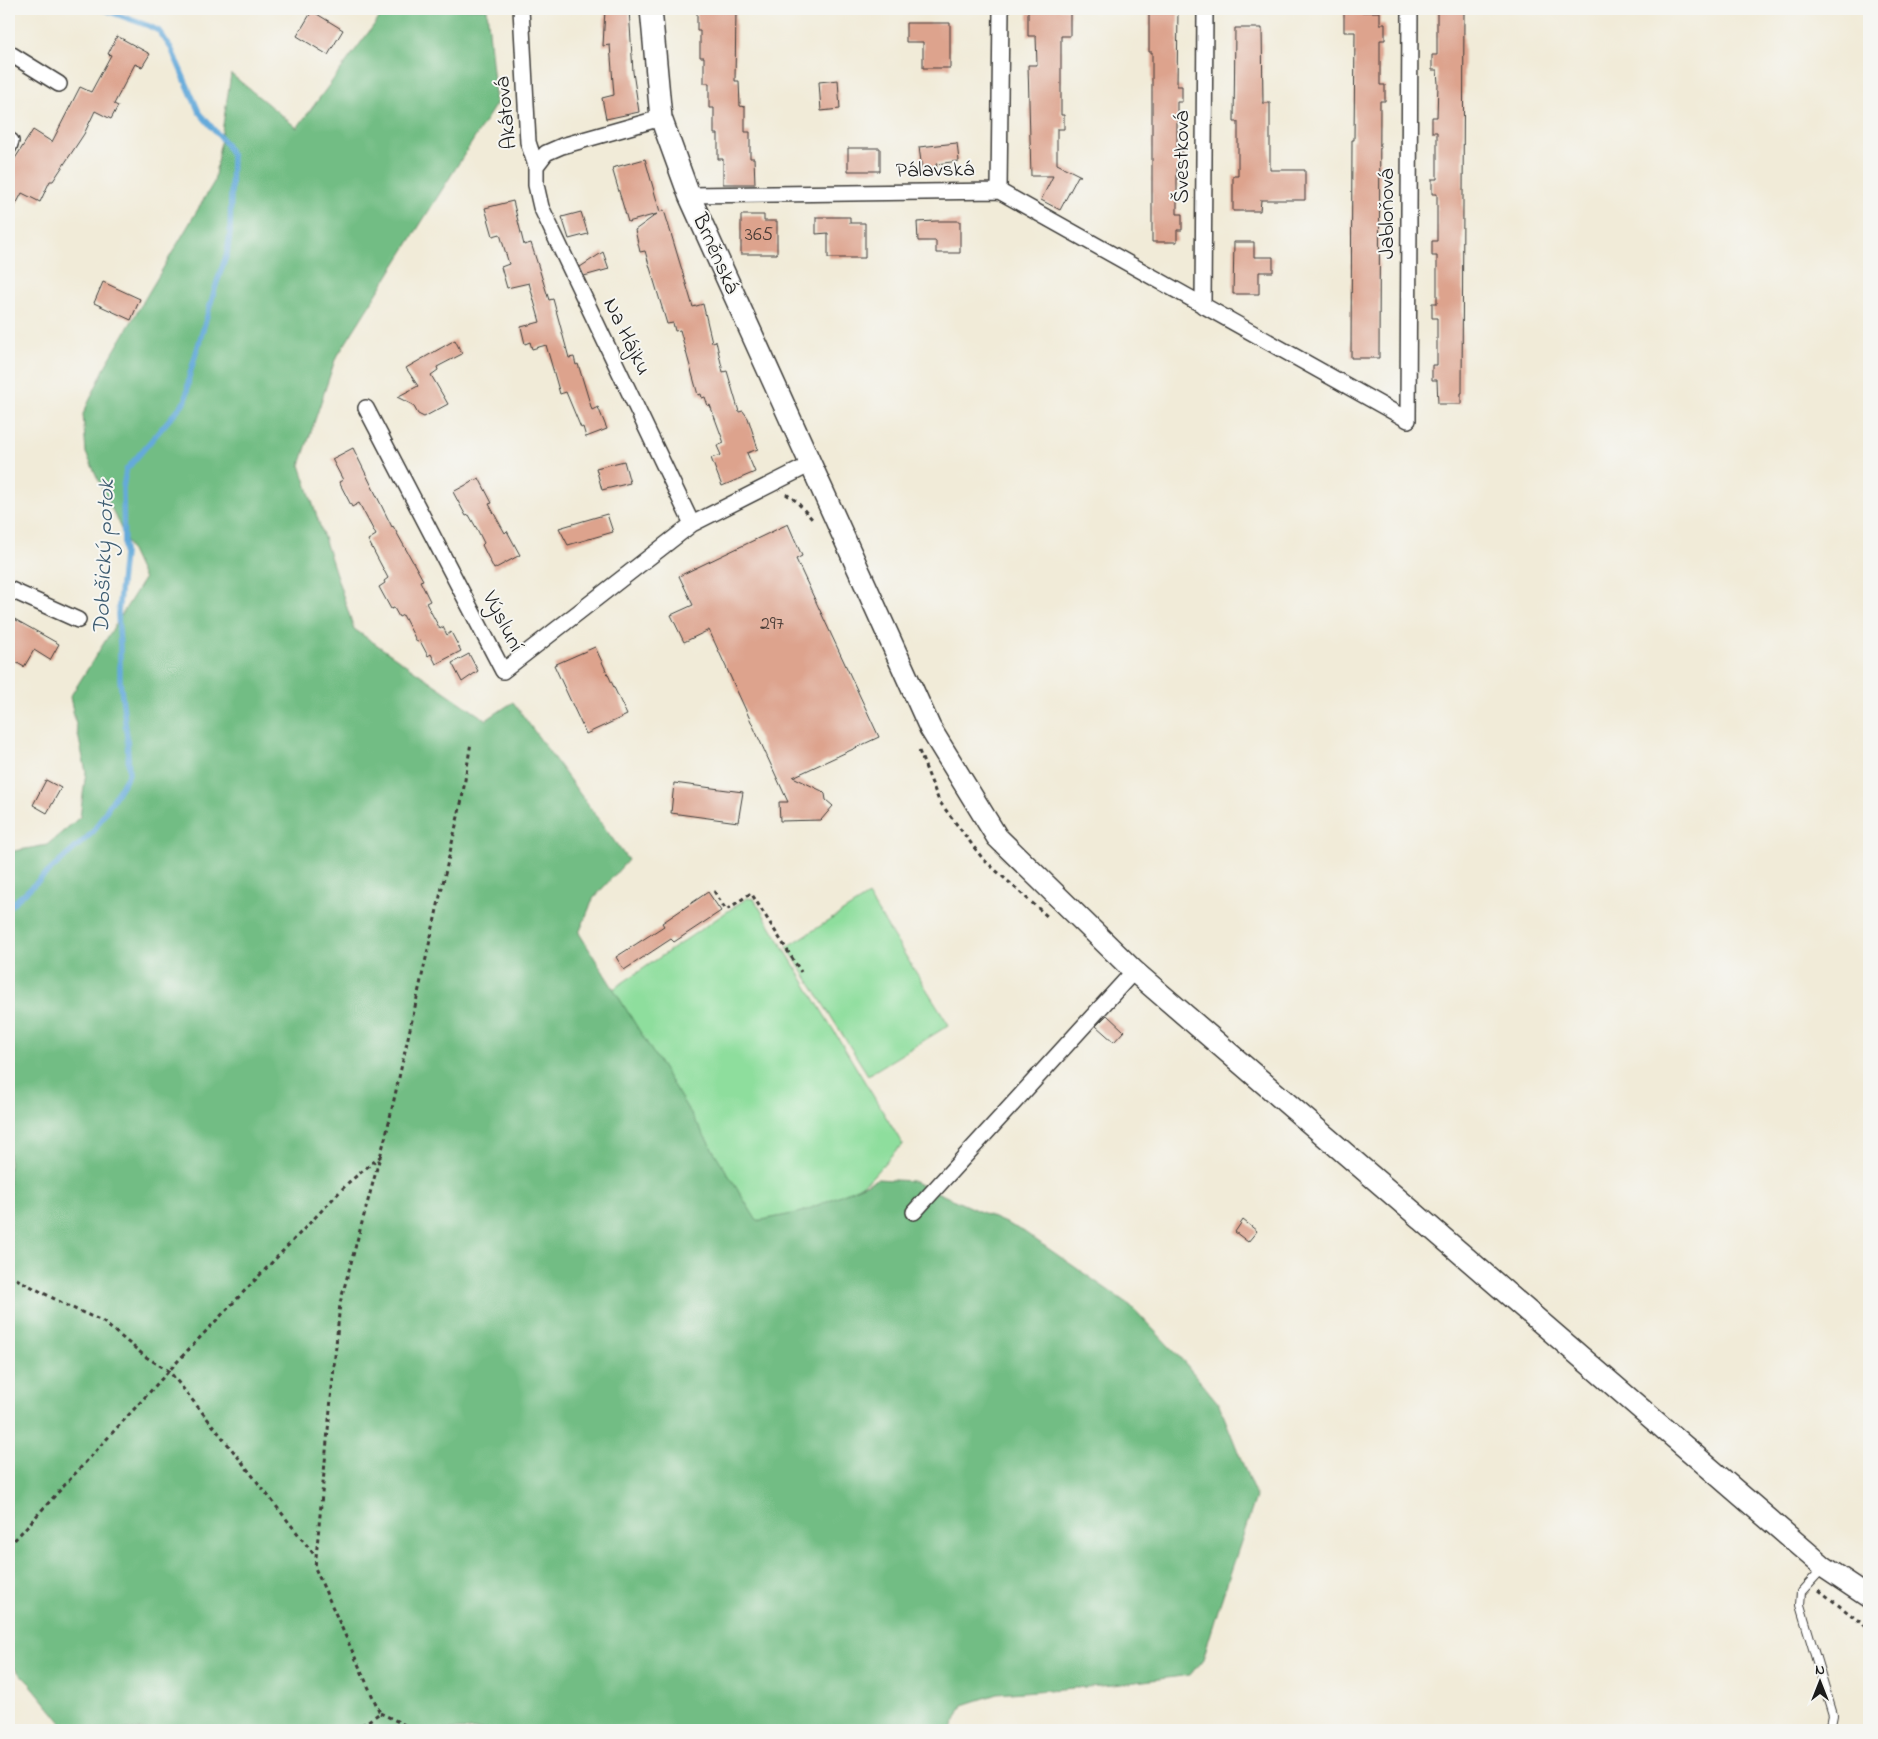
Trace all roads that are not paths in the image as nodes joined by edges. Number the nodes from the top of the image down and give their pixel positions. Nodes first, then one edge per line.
1 (521, 9) edge
2 (651, 9) edge
3 (1001, 9) edge
4 (1205, 9) edge
5 (1410, 9) edge
6 (9, 53) edge
7 (58, 84) dead end
8 (661, 118) junction
9 (536, 166) junction
10 (999, 191) junction
11 (688, 195) junction
12 (1203, 306) junction
13 (366, 408) dead end
14 (811, 464) junction
15 (692, 524) junction
16 (9, 589) edge
17 (78, 620) dead end
18 (1134, 971) junction
19 (914, 1212) dead end
20 (1824, 1567) junction
21 (1869, 1597) edge
22 (1830, 1730) edge

1 - 9 street, Akátová
2 - 8 main road, Brněnská
3 - 10 street, Pálavská
4 - 12 street, Švestková
5 - 12 street, Jabloňová
6 - 7 street
8 - 9 street, Akátová
8 - 11 main road, Brněnská
9 - 15 street, Na Hájku
10 - 11 street, Pálavská
10 - 12 street
11 - 14 main road, Brněnská
13 - 15 street, Výsluní
14 - 15 street
14 - 18 main road, Brněnská
16 - 17 street
18 - 19 street
18 - 20 main road, Brněnská
20 - 21 main road, Brněnská
20 - 22 lane

